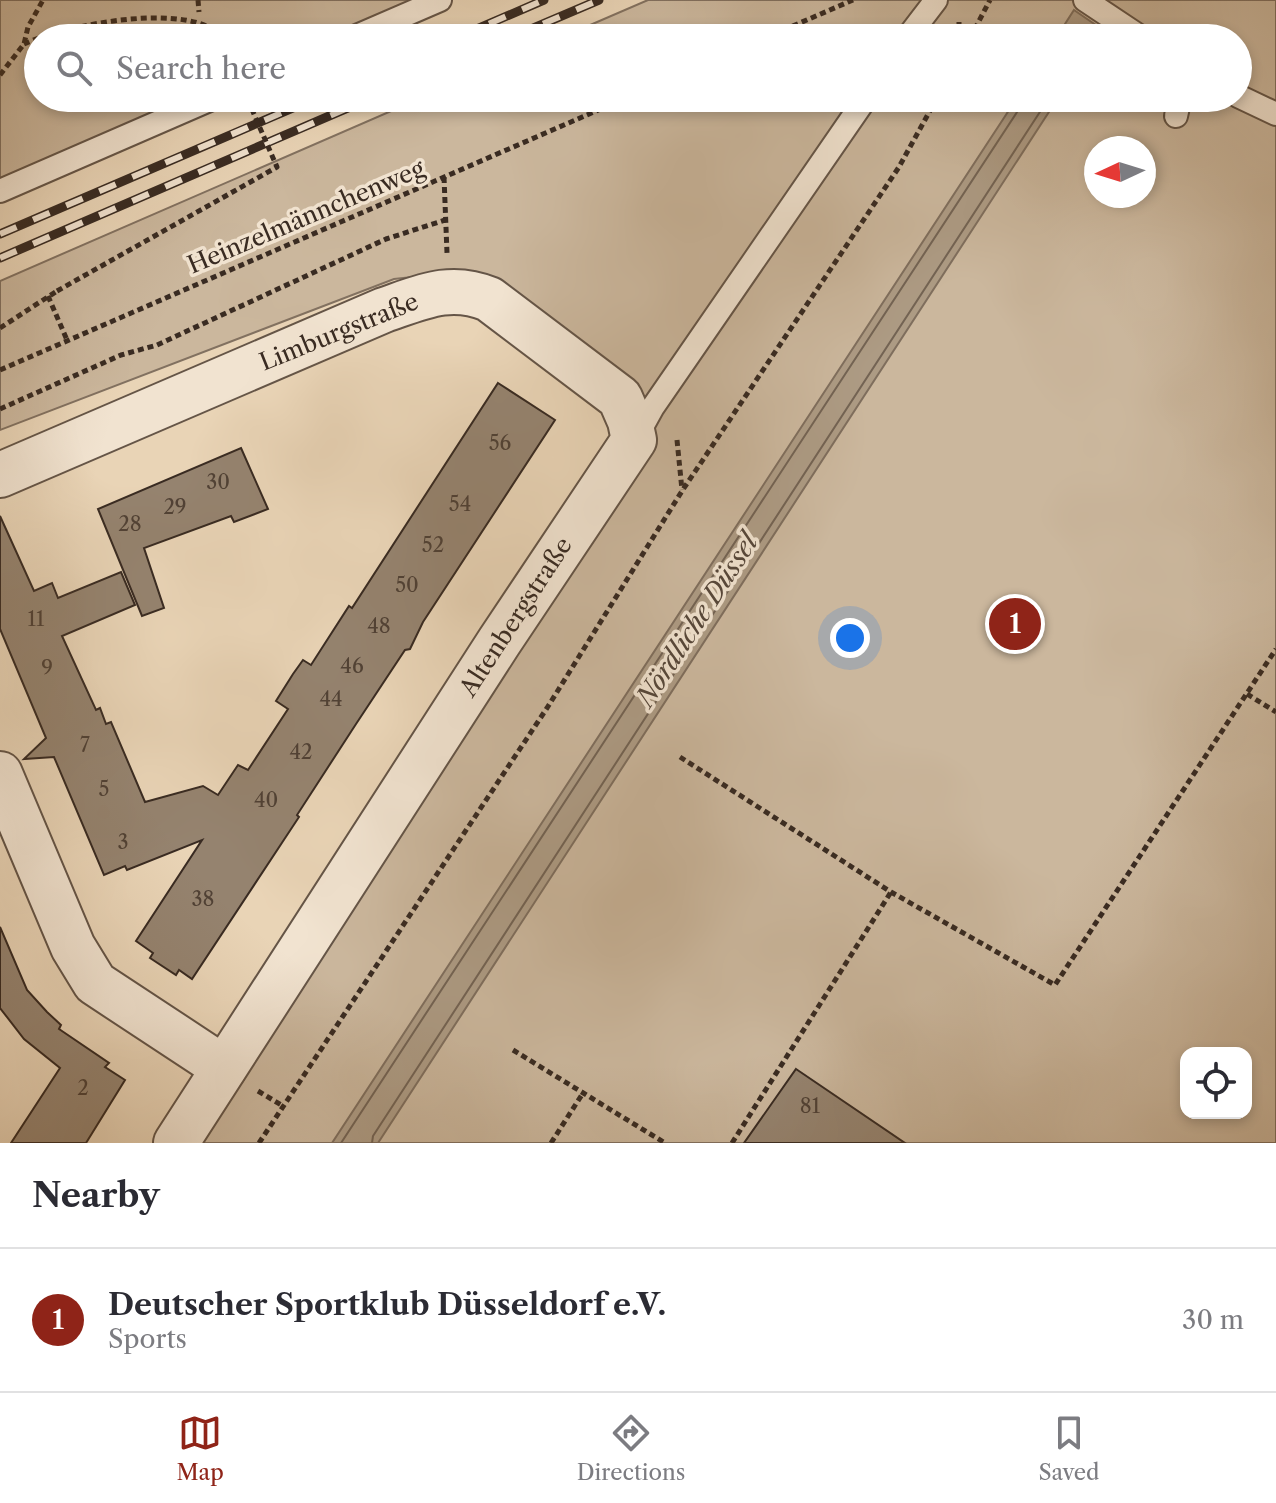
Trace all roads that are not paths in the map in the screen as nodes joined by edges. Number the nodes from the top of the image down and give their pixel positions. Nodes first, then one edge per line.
1 (440, 0) edge
2 (936, 0) edge
3 (1085, 0) edge
4 (384, 24) edge
5 (918, 24) edge
6 (1121, 24) edge
7 (1252, 103) edge
8 (182, 112) edge
9 (856, 112) edge
10 (1276, 114) edge
11 (0, 191) edge
12 (634, 440) junction
13 (0, 475) edge
14 (0, 774) edge
15 (224, 1068) junction
16 (176, 1143) edge

1 - 4 lane
2 - 5 lane
3 - 6 lane
7 - 10 lane
8 - 11 lane
9 - 12 lane, Altenbergstraße
12 - 13 street, Limburgstraße
12 - 15 street, Altenbergstraße
14 - 15 street
15 - 16 street, Altenbergstraße

